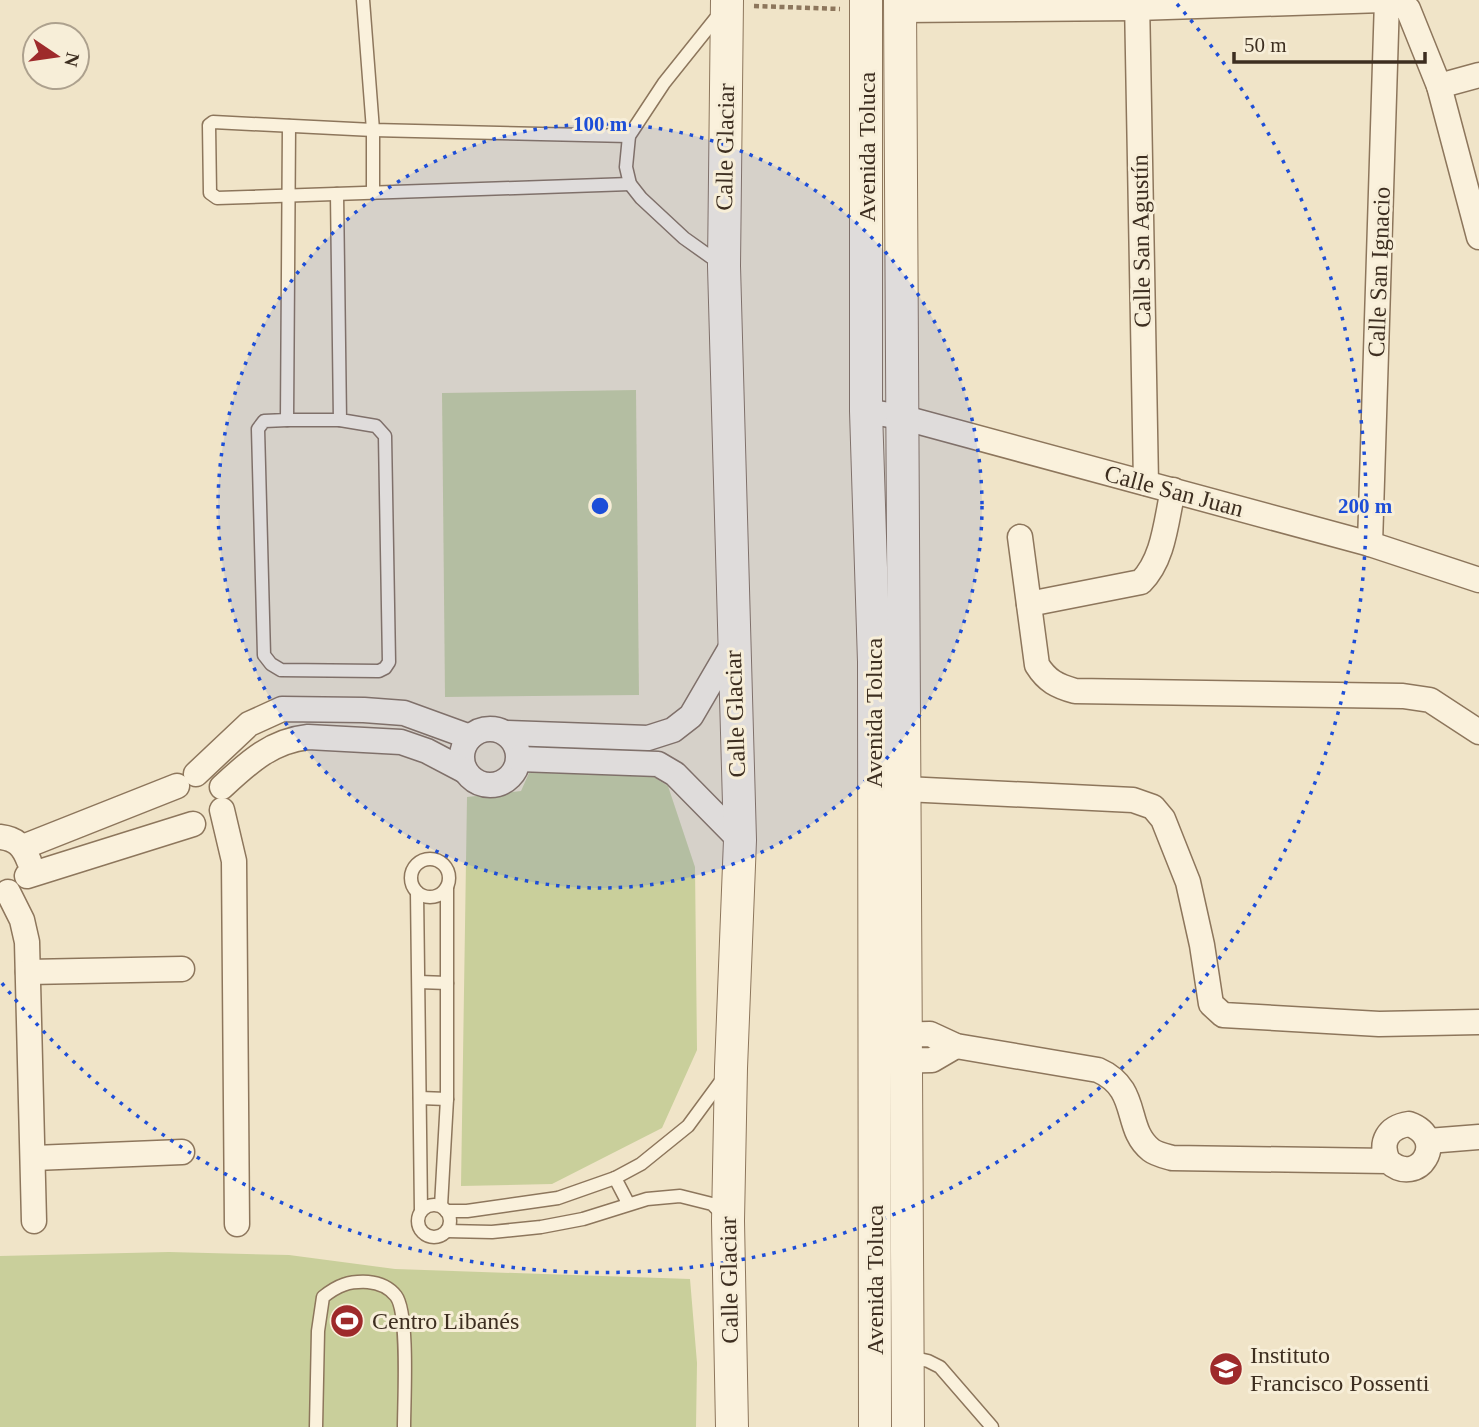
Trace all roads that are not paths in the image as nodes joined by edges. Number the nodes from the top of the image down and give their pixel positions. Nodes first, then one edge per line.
1 (363, 0) edge
2 (1386, 0) edge
3 (727, 2) edge
4 (1137, 4) edge
5 (866, 5) edge
6 (900, 5) edge
7 (1479, 75) edge
8 (1439, 86) junction
9 (289, 126) junction
10 (373, 130) junction
11 (629, 136) junction
12 (630, 184) junction
13 (373, 193) junction
14 (337, 194) junction
15 (290, 197) junction
16 (1479, 237) edge
17 (724, 266) junction
18 (866, 411) junction
19 (901, 417) junction
20 (287, 420) junction
21 (340, 420) junction
22 (1146, 483) junction
23 (1173, 490) junction
24 (1020, 537) dead end
25 (1370, 544) junction
26 (1479, 580) edge
27 (1029, 604) junction
28 (733, 644) junction
29 (1479, 732) edge
30 (506, 733) junction
31 (470, 737) junction
32 (519, 759) junction
33 (465, 771) junction
34 (187, 780) junction
35 (905, 789) junction
36 (222, 799) junction
37 (193, 824) junction
38 (0, 837) edge
39 (740, 840) junction
40 (23, 847) junction
41 (12, 887) edge
42 (447, 888) junction
43 (417, 892) junction
44 (182, 970) dead end
45 (28, 972) junction
46 (419, 982) junction
47 (447, 983) junction
48 (1479, 1022) edge
49 (891, 1048) junction
50 (730, 1068) junction
51 (420, 1098) junction
52 (447, 1099) junction
53 (1479, 1138) edge
54 (420, 1145) junction
55 (444, 1147) junction
56 (182, 1152) dead end
57 (34, 1158) junction
58 (615, 1178) junction
59 (628, 1203) junction
60 (443, 1209) junction
61 (421, 1211) junction
62 (34, 1221) dead end
63 (728, 1221) junction
64 (237, 1224) dead end
65 (446, 1231) junction
66 (891, 1355) junction
67 (316, 1427) edge
68 (404, 1427) edge
69 (732, 1427) edge
70 (875, 1427) edge
71 (908, 1427) edge
72 (992, 1427) edge

1 - 10 lane
2 - 4 street
2 - 8 street
2 - 25 street, Calle San Ignacio
3 - 11 lane
3 - 17 street, Calle Glaciar
4 - 6 street
4 - 22 street, Calle San Agustín
5 - 18 street, Avenida Toluca
6 - 19 street, Avenida Toluca
7 - 8 street
8 - 16 street
9 - 10 lane
9 - 15 lane
9 - 15 lane
10 - 11 lane
10 - 13 lane
11 - 12 lane
12 - 13 lane
12 - 17 lane
13 - 14 lane
14 - 15 lane
14 - 21 lane
15 - 20 lane
17 - 28 street, Calle Glaciar
18 - 19 street, Calle San Juan
18 - 49 street, Avenida Toluca
19 - 22 street, Calle San Juan
19 - 35 street, Avenida Toluca
20 - 21 lane
20 - 21 lane
22 - 23 street, Calle San Juan
23 - 25 street, Calle San Juan
23 - 27 street
24 - 27 street
25 - 26 street, Calle San Juan
27 - 29 street
28 - 30 street
28 - 39 street, Calle Glaciar
30 - 31 street
30 - 32 street
31 - 33 street
31 - 34 street
32 - 33 street
32 - 39 street
33 - 36 street
34 - 36 street
34 - 37 street
34 - 40 street
35 - 48 street
35 - 49 street, Avenida Toluca
36 - 37 street
36 - 64 street
37 - 41 street
38 - 40 street
39 - 50 street, Calle Glaciar
40 - 41 street
41 - 45 street
42 - 43 lane
42 - 43 lane
42 - 47 lane
43 - 46 lane
44 - 45 street
45 - 57 street
46 - 47 lane
46 - 51 lane
47 - 52 lane
49 - 53 street
49 - 66 street, Avenida Toluca
50 - 58 lane
50 - 63 street, Calle Glaciar
51 - 52 lane
51 - 54 lane
52 - 55 lane
54 - 55 lane
54 - 61 lane
55 - 60 lane
56 - 57 street
57 - 62 street
58 - 59 lane
58 - 60 lane
59 - 63 lane
59 - 65 lane
60 - 61 lane
60 - 65 lane
61 - 65 lane
63 - 69 street, Calle Glaciar
66 - 70 street, Avenida Toluca
66 - 71 street, Avenida Toluca
66 - 72 lane
67 - 68 lane

